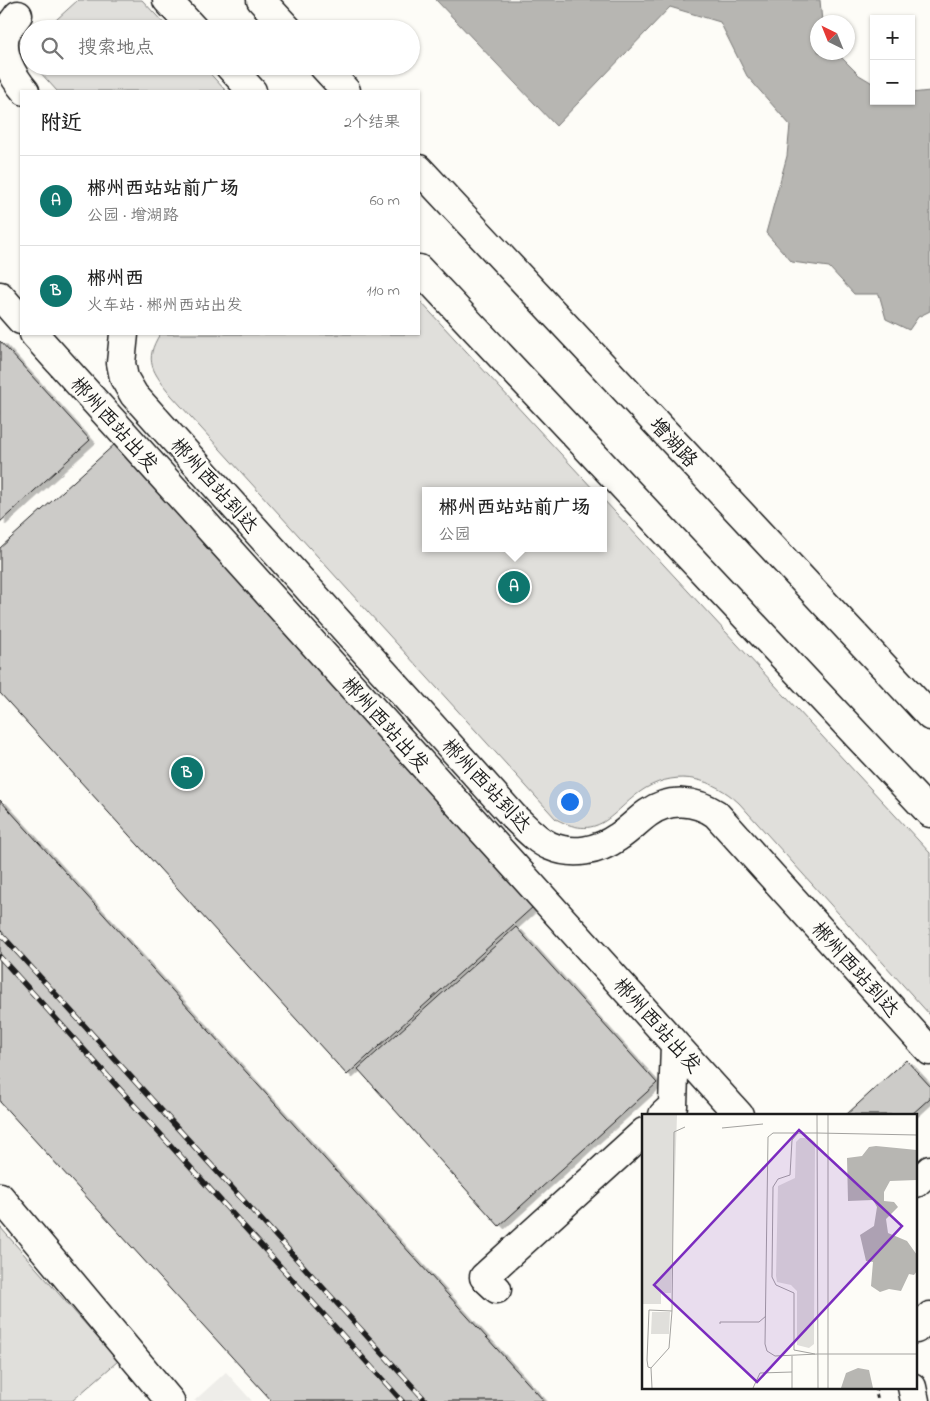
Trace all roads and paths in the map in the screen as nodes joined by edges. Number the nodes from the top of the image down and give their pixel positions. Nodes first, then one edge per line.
1 (167, 0) edge
2 (261, 0) edge
3 (17, 15) edge
4 (186, 20) edge
5 (280, 20) edge
6 (237, 75) edge
7 (331, 75) edge
8 (24, 90) edge
9 (251, 90) edge
10 (345, 90) edge
11 (420, 170) edge
12 (420, 269) edge
13 (0, 296) edge
14 (20, 319) edge
15 (35, 335) edge
16 (124, 335) edge
17 (930, 716) edge
18 (930, 813) edge
19 (675, 1044) junction
20 (930, 1051) edge
21 (664, 1114) edge
22 (738, 1114) edge
23 (642, 1134) edge
24 (930, 1170) edge
25 (918, 1181) edge
26 (0, 1198) edge
27 (497, 1289) dead end
28 (930, 1316) edge
29 (918, 1327) edge
30 (875, 1388) edge
31 (912, 1388) edge
32 (170, 1401) edge
33 (878, 1401) edge
34 (915, 1401) edge

1 - 4 street
2 - 5 street
3 - 8 street
6 - 9 street
7 - 10 street
11 - 17 street, 增湖路
12 - 18 street
13 - 14 street
15 - 19 street, 郴州西站出发
16 - 20 street, 郴州西站到达
19 - 21 street
19 - 22 street, 郴州西站出发
23 - 27 street
24 - 25 street
26 - 32 street
28 - 29 street
30 - 33 path
31 - 34 street

